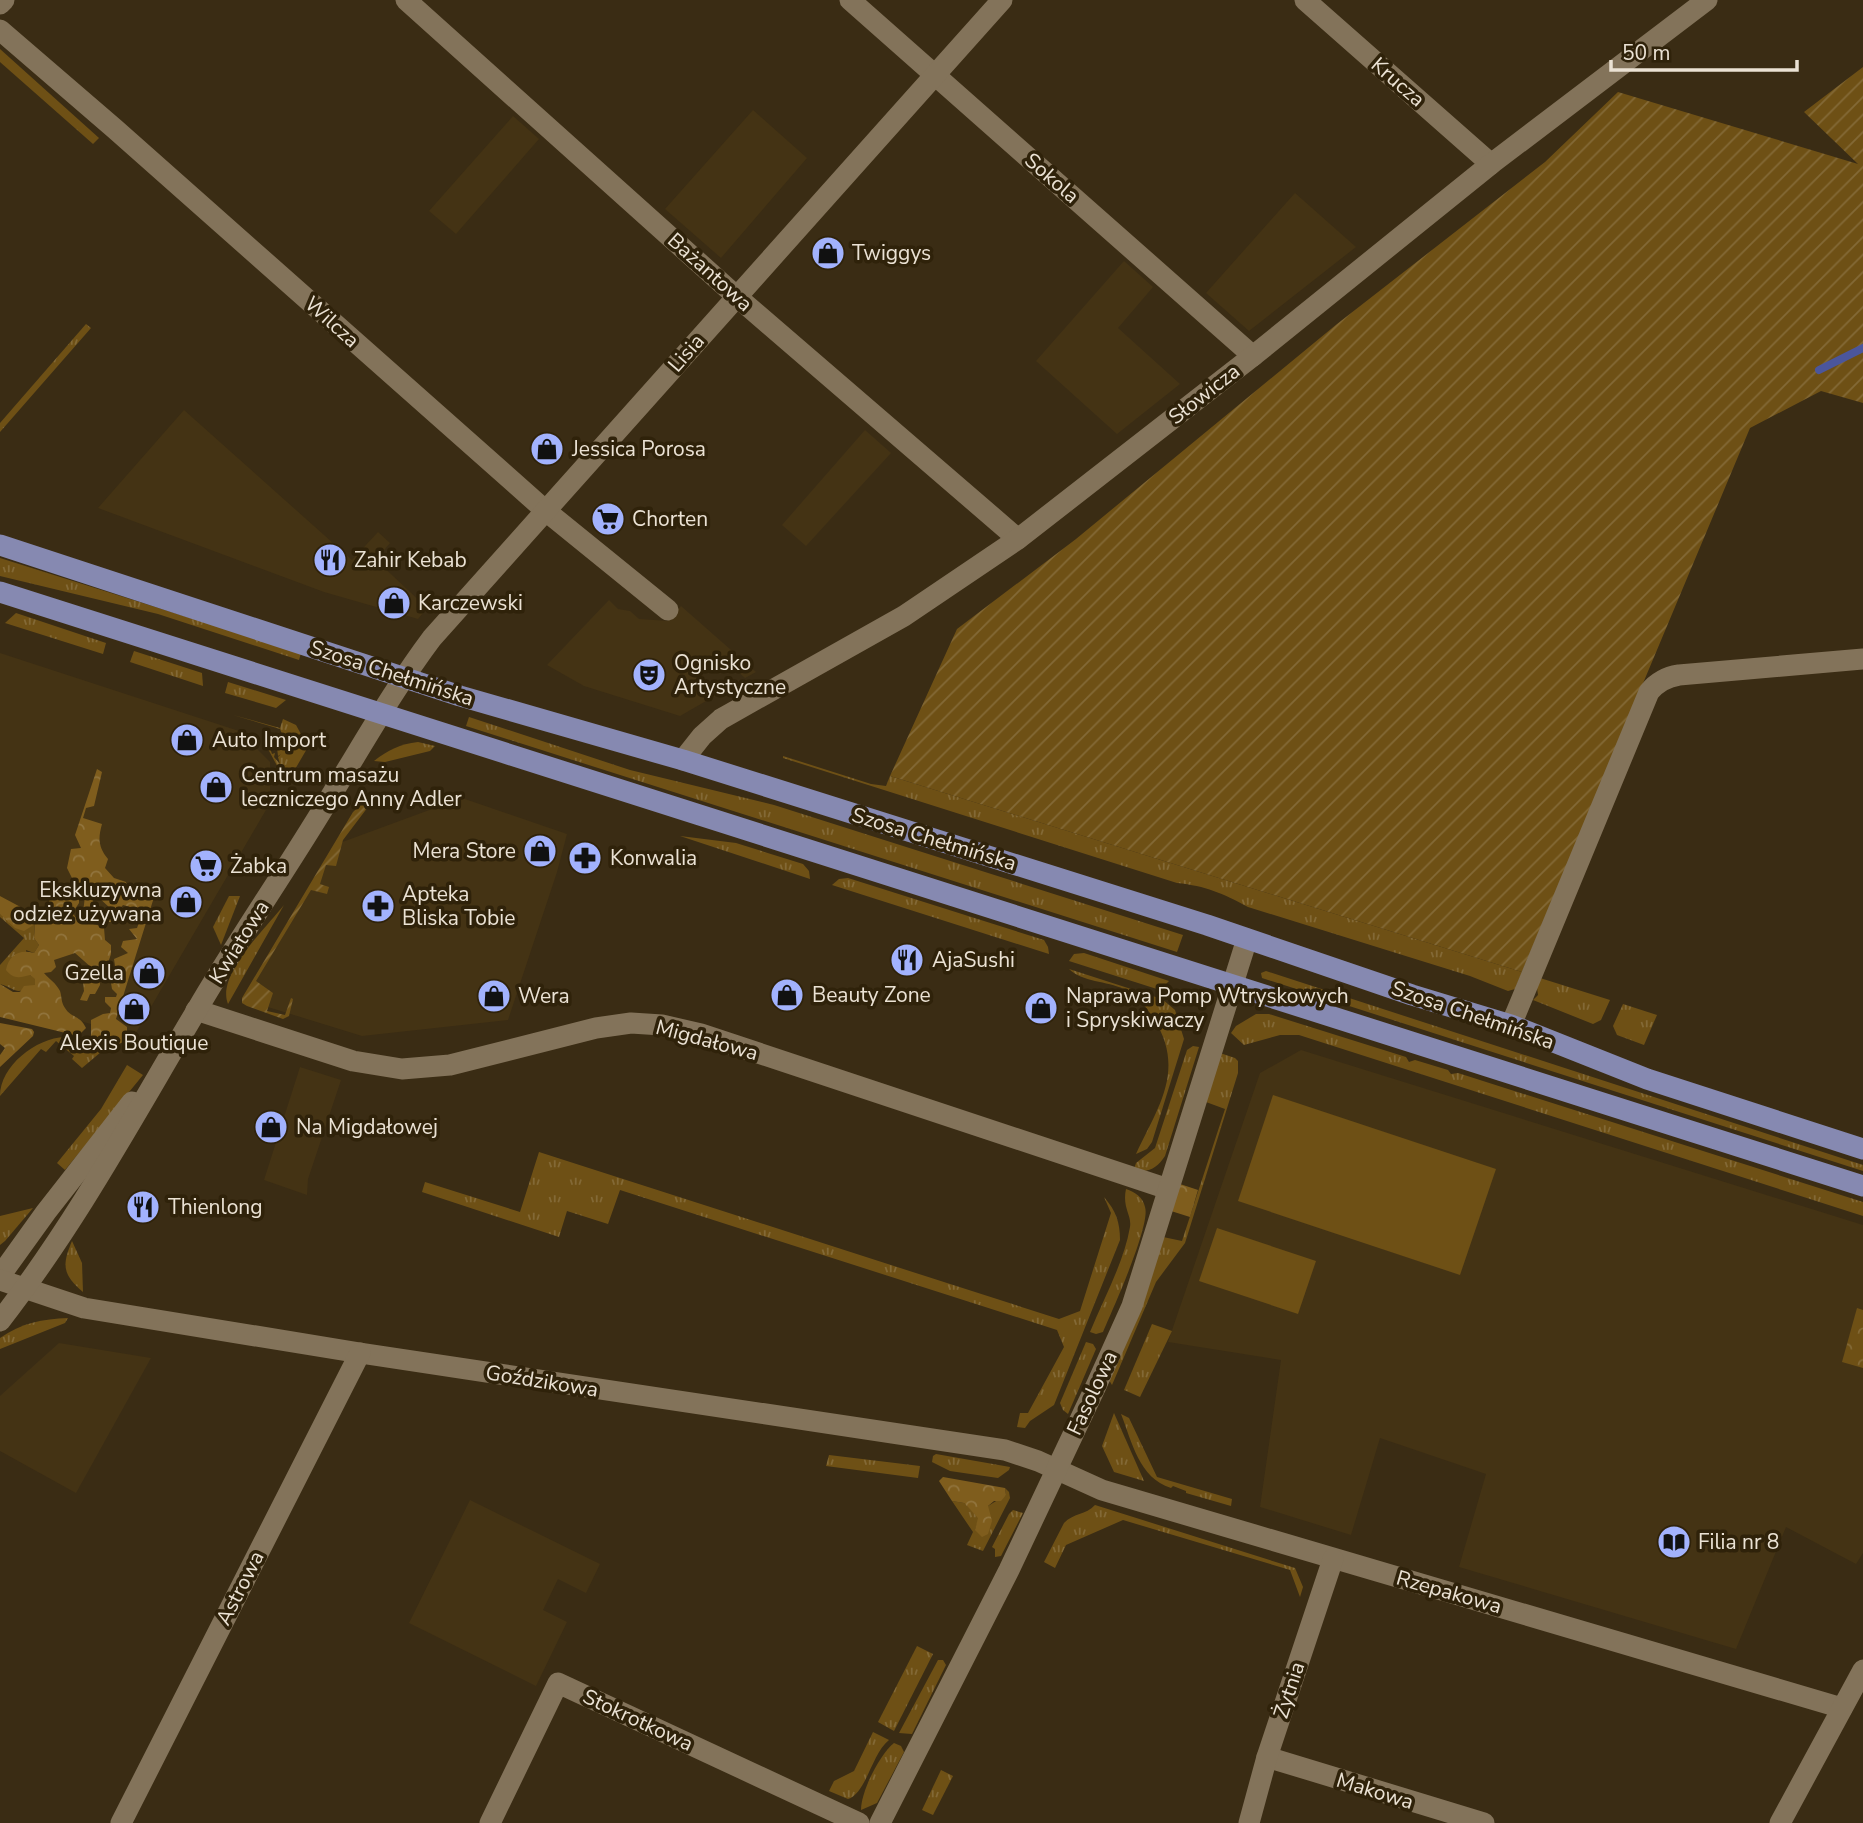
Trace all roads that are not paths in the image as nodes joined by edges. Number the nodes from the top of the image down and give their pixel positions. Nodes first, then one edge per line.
1 (4, 0) edge
2 (406, 0) edge
3 (850, 0) edge
4 (1002, 0) edge
5 (1305, 0) edge
6 (1707, 0) edge
7 (0, 4) edge
8 (0, 30) edge
9 (934, 75) junction
10 (1491, 164) junction
11 (736, 296) junction
12 (1253, 356) junction
13 (546, 511) junction
14 (1018, 539) junction
15 (0, 545) edge
16 (0, 592) edge
17 (668, 610) dead end
18 (1863, 659) edge
19 (403, 677) junction
20 (380, 713) junction
21 (683, 760) junction
22 (1247, 939) junction
23 (1232, 985) junction
24 (196, 1010) junction
25 (1511, 1025) junction
26 (165, 1063) junction
27 (1863, 1149) edge
28 (1863, 1186) edge
29 (1168, 1189) junction
30 (0, 1278) edge
31 (26, 1288) junction
32 (0, 1321) edge
33 (360, 1353) junction
34 (1058, 1470) junction
35 (1333, 1559) junction
36 (1863, 1670) edge
37 (1842, 1708) junction
38 (1267, 1757) junction
39 (121, 1823) edge
40 (490, 1823) edge
41 (859, 1823) edge
42 (880, 1823) edge
43 (1249, 1823) edge
44 (1484, 1823) edge
45 (1780, 1823) edge

1 - 7 street
2 - 11 street, Bażantowa
3 - 9 street, Sokola
4 - 9 street, Lisia
5 - 10 street, Krucza
6 - 10 street, Słowicza
8 - 13 street, Wilcza
9 - 11 street, Lisia
9 - 12 street, Sokola
10 - 12 street, Słowicza
11 - 13 street, Lisia
11 - 14 street, Bażantowa
12 - 14 street, Słowicza
13 - 17 street, Wilcza
13 - 19 street, Lisia
14 - 21 street, Słowicza
15 - 19 main road, Szosa Chełmińska
16 - 20 main road, Szosa Chełmińska
18 - 25 street
19 - 20 street, Lisia
19 - 21 main road, Szosa Chełmińska
20 - 23 main road, Szosa Chełmińska
20 - 24 street, Kwiatowa
21 - 22 main road, Szosa Chełmińska
22 - 23 street, Fasolowa
22 - 25 main road, Szosa Chełmińska
23 - 28 main road, Szosa Chełmińska
23 - 29 street, Fasolowa
24 - 26 street, Kwiatowa
24 - 29 street, Migdałowa
25 - 27 main road, Szosa Chełmińska
26 - 30 street, Kwiatowa
26 - 31 street, Kwiatowa
29 - 34 street, Fasolowa
30 - 31 street, Goździkowa
31 - 32 street, Kwiatowa
31 - 33 street, Goździkowa
33 - 34 street, Goździkowa
33 - 39 street, Astrowa
34 - 35 street, Rzepakowa
34 - 42 street, Fasolowa
35 - 37 street, Rzepakowa
35 - 38 street, Żytnia
36 - 37 street
37 - 45 street
38 - 43 street, Żytnia
38 - 44 street, Makowa
40 - 41 street, Stokrotkowa

